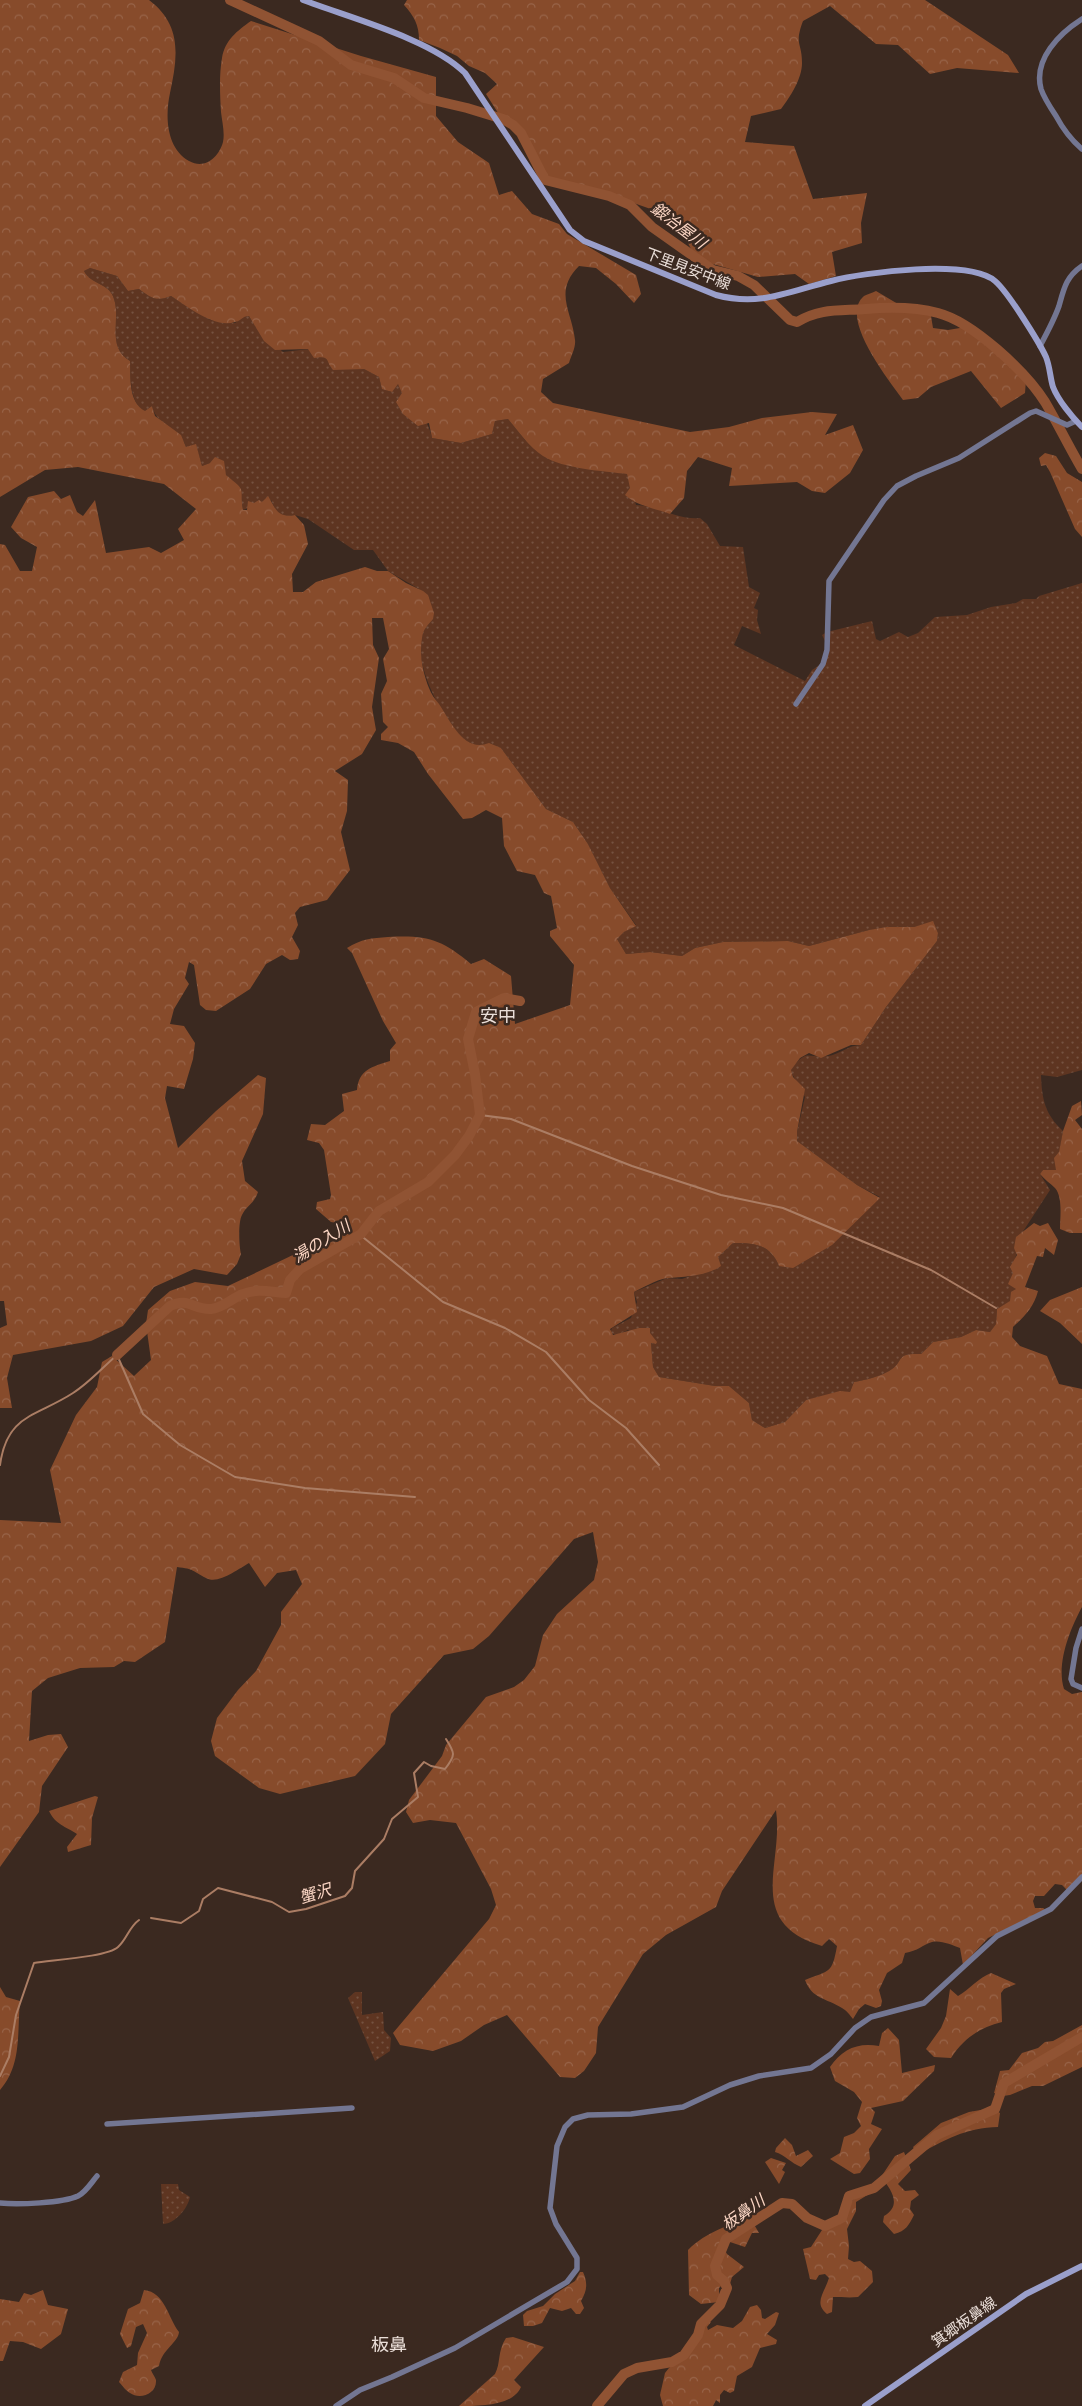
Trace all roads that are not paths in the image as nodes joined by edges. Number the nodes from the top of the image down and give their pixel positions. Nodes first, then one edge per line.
1 (303, 0) edge
2 (1082, 19) edge
3 (1082, 150) edge
4 (1082, 266) edge
5 (1040, 346) junction
6 (1076, 421) junction
7 (1082, 427) edge
8 (796, 704) dead end
9 (1082, 1628) edge
10 (1082, 1688) edge
11 (1082, 1877) edge
12 (352, 2108) dead end
13 (107, 2124) dead end
14 (97, 2176) dead end
15 (0, 2202) edge
16 (1082, 2266) edge
17 (336, 2406) edge
18 (865, 2406) edge

1 - 5 main road, 下里見安中線
2 - 3 street
4 - 5 street
5 - 6 main road, 下里見安中線
6 - 7 main road, 下里見安中線
6 - 8 street
9 - 10 street
11 - 17 street
12 - 13 street
14 - 15 street
16 - 18 main road, 箕郷板鼻線

